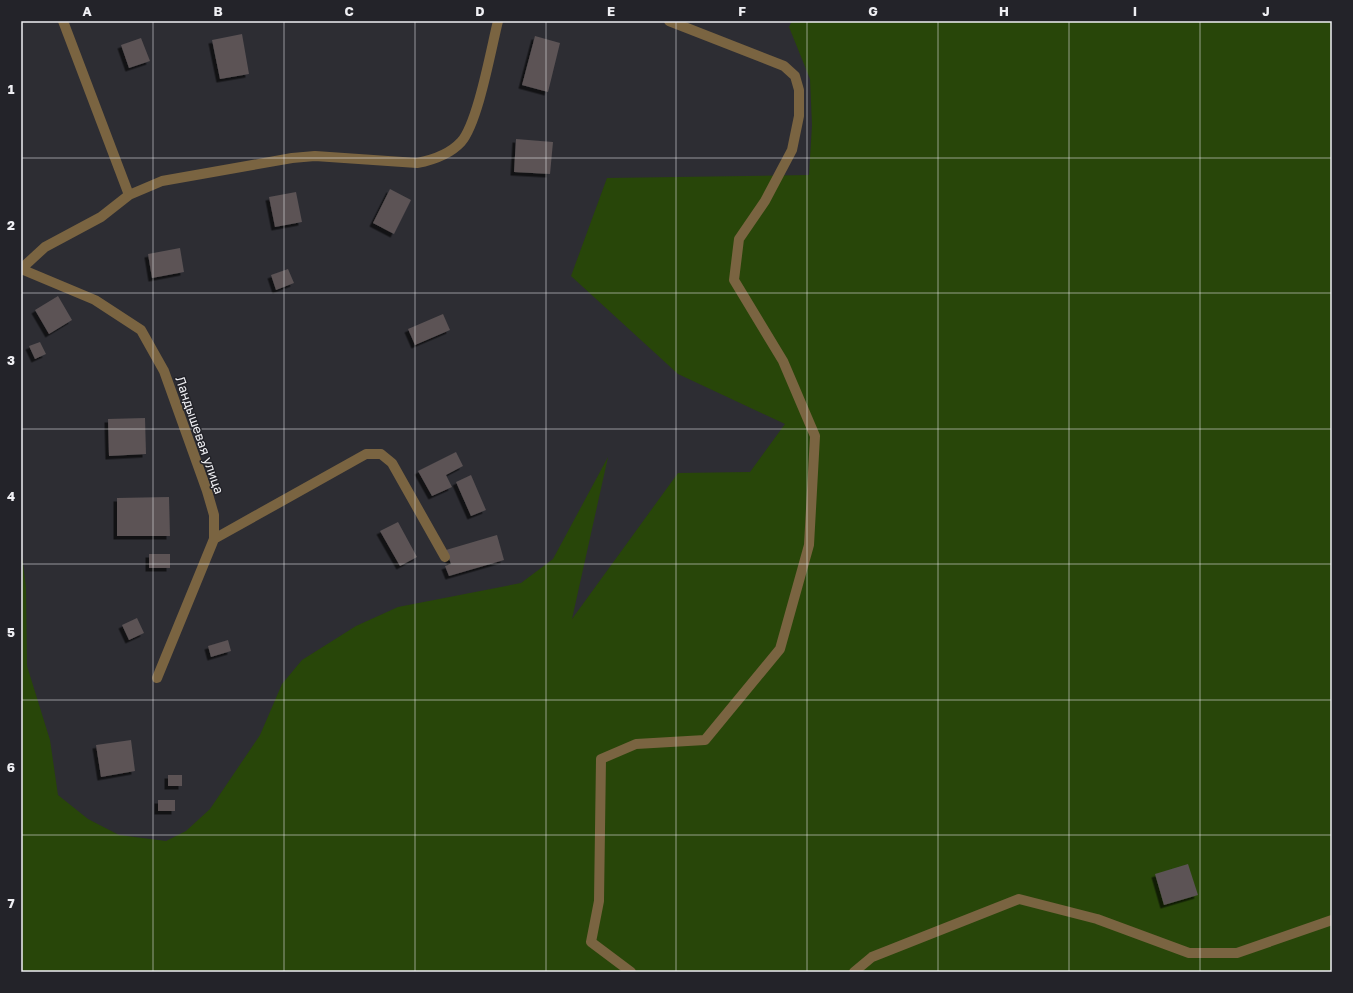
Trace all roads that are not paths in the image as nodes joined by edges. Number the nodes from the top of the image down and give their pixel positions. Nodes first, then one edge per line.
1 (63, 21) edge
2 (498, 21) edge
3 (669, 21) edge
4 (129, 195) junction
5 (21, 269) edge
6 (214, 539) junction
7 (445, 557) dead end
8 (157, 678) dead end
9 (1332, 920) edge
10 (631, 972) edge
11 (854, 972) edge

1 - 4 street
2 - 4 street
3 - 10 street
4 - 5 street
5 - 6 street, Ландышевая улица
6 - 7 street
6 - 8 street, Ландышевая улица
9 - 11 street

